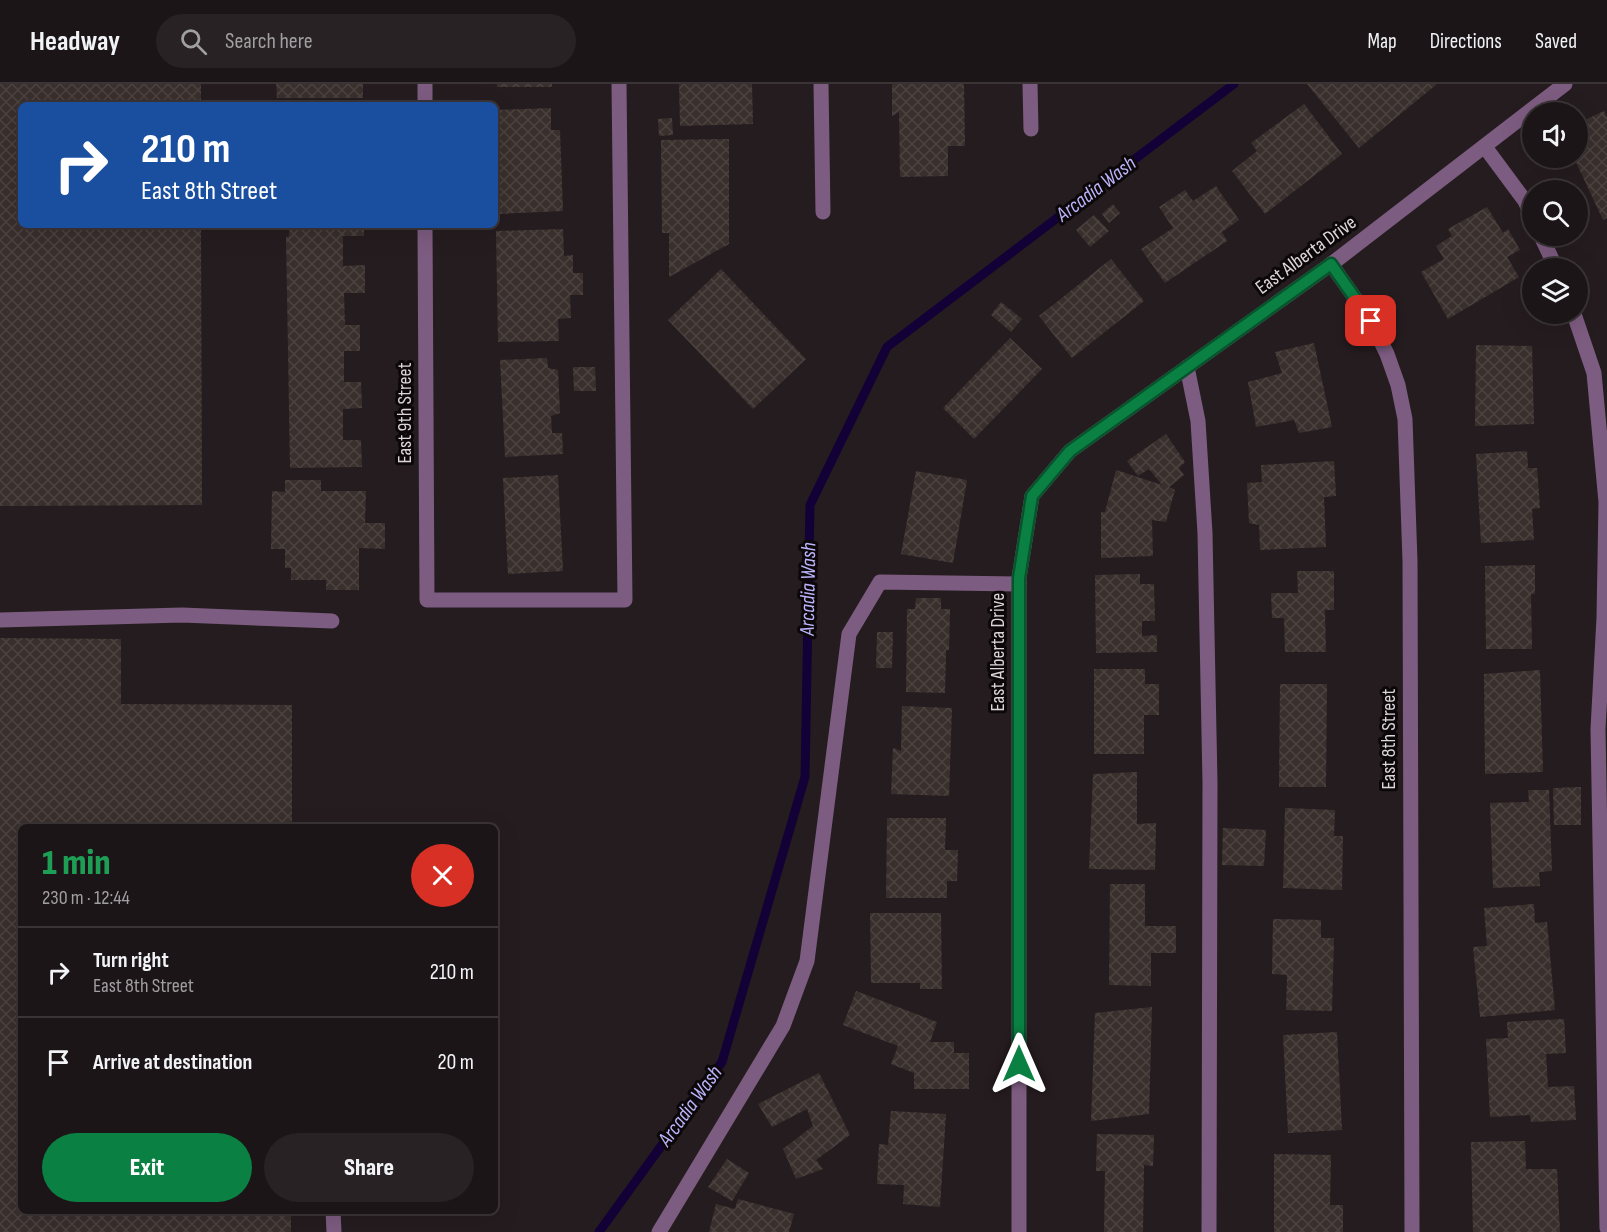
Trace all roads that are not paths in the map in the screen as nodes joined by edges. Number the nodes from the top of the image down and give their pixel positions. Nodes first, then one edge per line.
1 (425, 84) edge
2 (619, 84) edge
3 (821, 84) edge
4 (1030, 84) edge
5 (1565, 84) edge
6 (425, 102) edge
7 (1031, 129) dead end
8 (1485, 147) junction
9 (1522, 197) edge
10 (823, 212) dead end
11 (425, 228) edge
12 (1331, 264) junction
13 (1577, 324) edge
14 (1187, 367) junction
15 (1019, 584) junction
16 (0, 620) edge
17 (333, 621) dead end
18 (333, 1214) edge
19 (1607, 1228) edge
20 (334, 1232) edge
21 (659, 1232) edge
22 (1019, 1232) edge
23 (1209, 1232) edge
24 (1412, 1232) edge

1 - 6 street
2 - 11 street, East 9th Street
3 - 10 street
4 - 7 street
5 - 8 street, East Alberta Drive
8 - 9 street
8 - 12 street, East Alberta Drive
12 - 14 street, East Alberta Drive
12 - 24 street, East 8th Street
13 - 19 street
14 - 15 street, East Alberta Drive
14 - 23 street
15 - 21 street
15 - 22 street, East Alberta Drive
16 - 17 street
18 - 20 street

